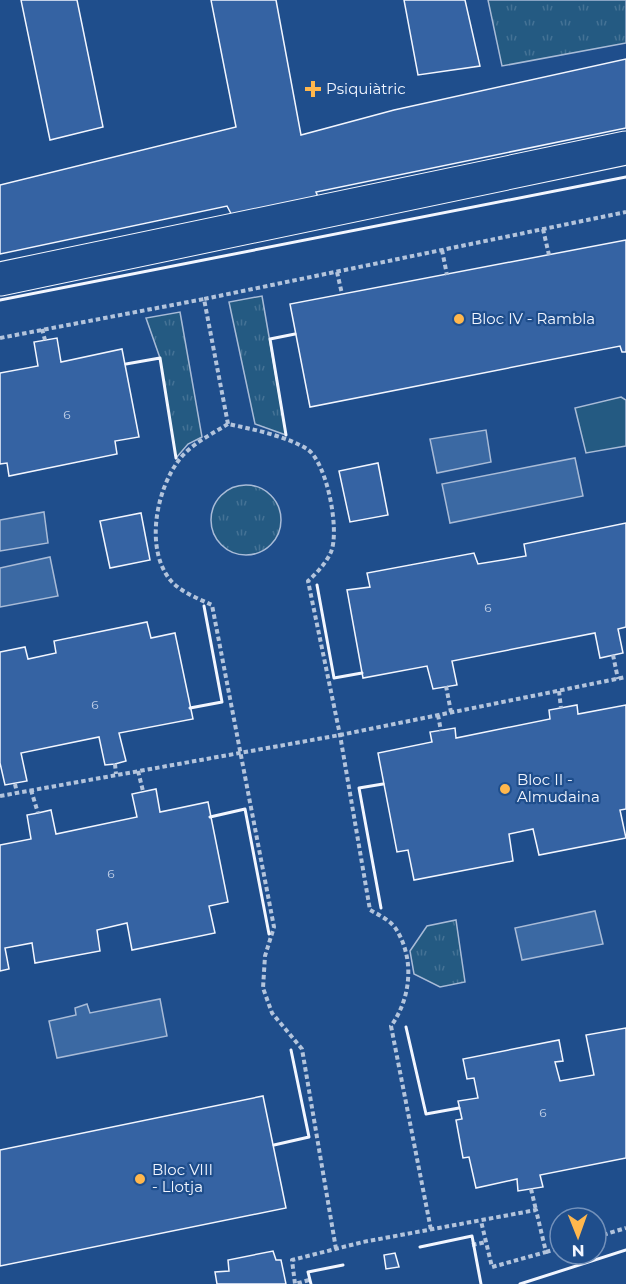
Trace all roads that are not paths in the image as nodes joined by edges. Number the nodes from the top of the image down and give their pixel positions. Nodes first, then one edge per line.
1 (626, 148) edge
2 (0, 279) edge

1 - 2 lane

